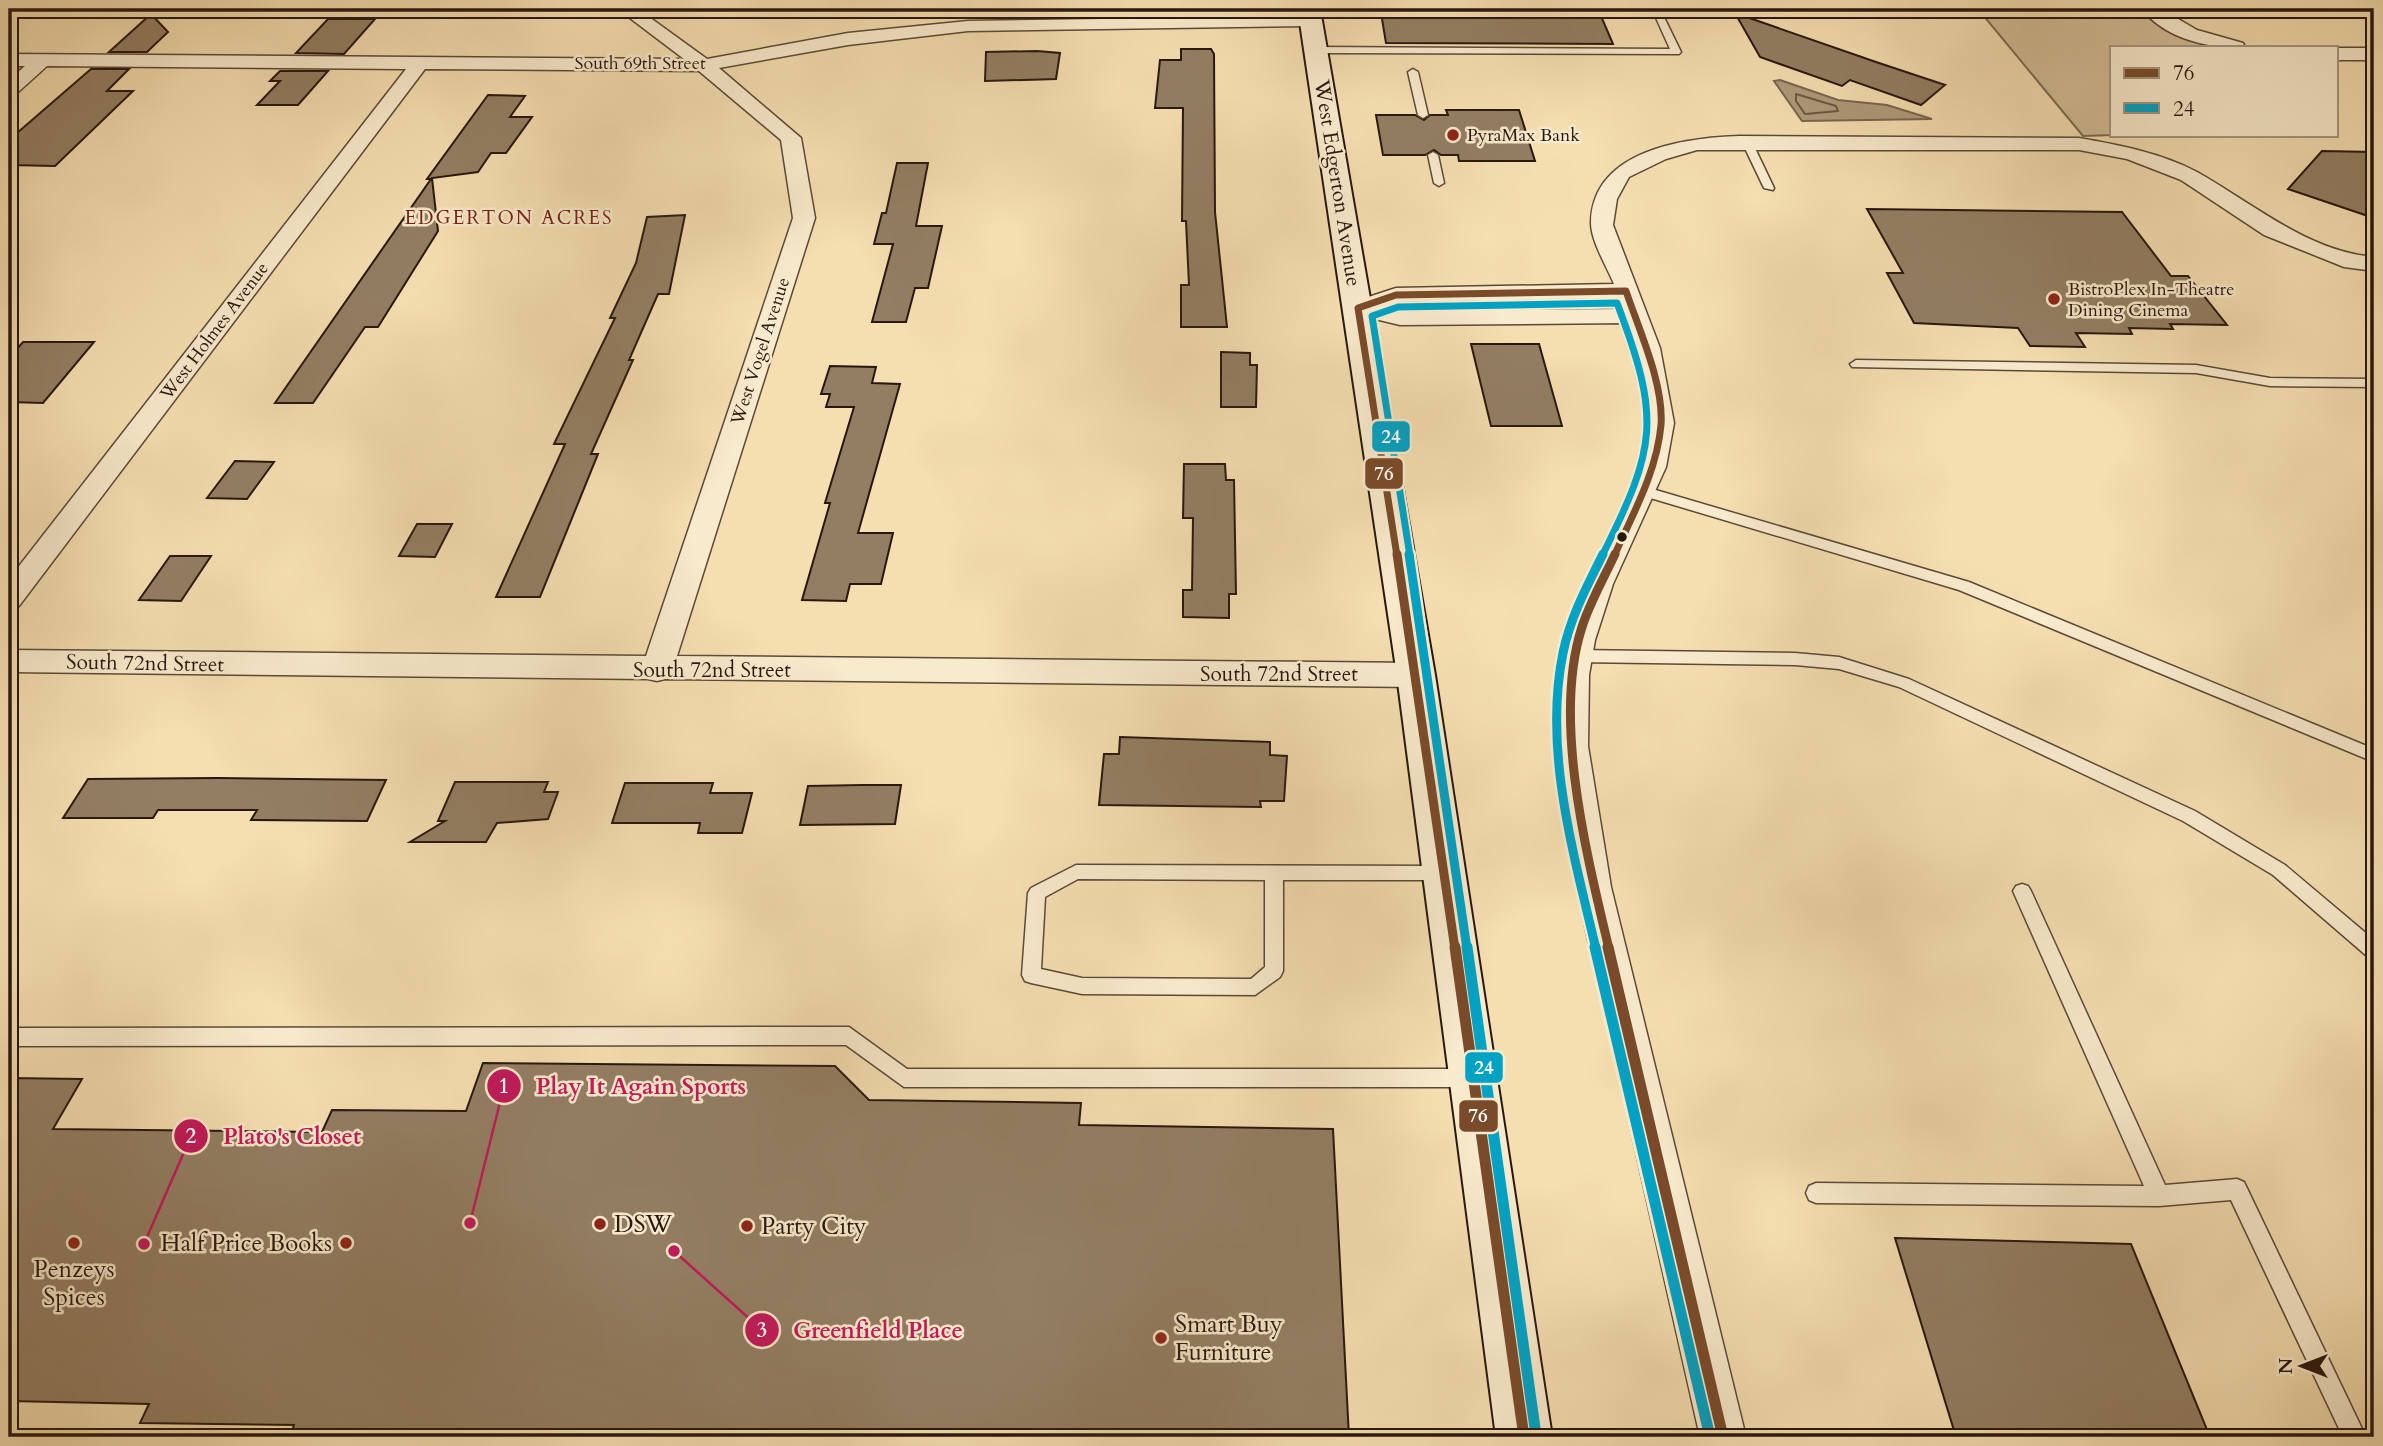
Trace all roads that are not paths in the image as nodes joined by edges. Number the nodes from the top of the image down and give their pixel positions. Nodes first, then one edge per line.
1 (626, 9) edge
2 (1656, 9) edge
3 (2151, 9) edge
4 (1310, 15) edge
5 (2232, 46) edge
6 (1316, 50) junction
7 (2338, 54) edge
8 (2374, 54) edge
9 (9, 60) edge
10 (43, 60) junction
11 (419, 63) junction
12 (705, 65) junction
13 (1413, 72) dead end
14 (9, 90) edge
15 (1423, 115) dead end
16 (1747, 142) junction
17 (1433, 155) dead end
18 (1439, 183) dead end
19 (1769, 188) dead end
20 (2374, 264) edge
21 (1626, 291) junction
22 (1358, 308) junction
23 (1635, 317) junction
24 (1856, 364) dead end
25 (2374, 383) edge
26 (1642, 491) junction
27 (9, 600) edge
28 (1575, 656) junction
29 (9, 661) edge
30 (657, 670) junction
31 (1416, 675) junction
32 (2374, 756) edge
33 (1273, 873) junction
34 (1444, 873) junction
35 (2022, 891) dead end
36 (2350, 930) junction
37 (2374, 931) edge
38 (2374, 951) edge
39 (9, 1037) edge
40 (1473, 1077) junction
41 (1816, 1193) dead end
42 (2158, 1196) junction
43 (1524, 1437) edge
44 (1723, 1437) edge
45 (2355, 1437) edge

1 - 12 street
2 - 6 lane
3 - 5 street
4 - 6 street, West Edgerton Avenue
4 - 12 street, South 69th Street
6 - 22 street, West Edgerton Avenue
7 - 8 street
9 - 10 street, South 69th Street
10 - 11 street, South 69th Street
10 - 14 street
11 - 12 street, South 69th Street
11 - 27 street, West Holmes Avenue
12 - 30 street, West Vogel Avenue
13 - 15 lane
16 - 19 lane
16 - 20 street
16 - 21 street
17 - 18 lane
21 - 22 street
21 - 23 street
22 - 23 street
22 - 31 street, West Edgerton Avenue
23 - 26 street
24 - 25 lane
26 - 28 street
26 - 32 lane
28 - 36 lane
28 - 44 street
29 - 30 street, South 72nd Street
30 - 31 street, South 72nd Street
31 - 34 street, West Edgerton Avenue
33 - 33 lane
33 - 34 lane
34 - 40 street, West Edgerton Avenue
35 - 42 lane
36 - 37 lane
36 - 38 lane
39 - 40 lane
40 - 43 street, West Edgerton Avenue
41 - 42 lane
42 - 45 lane

